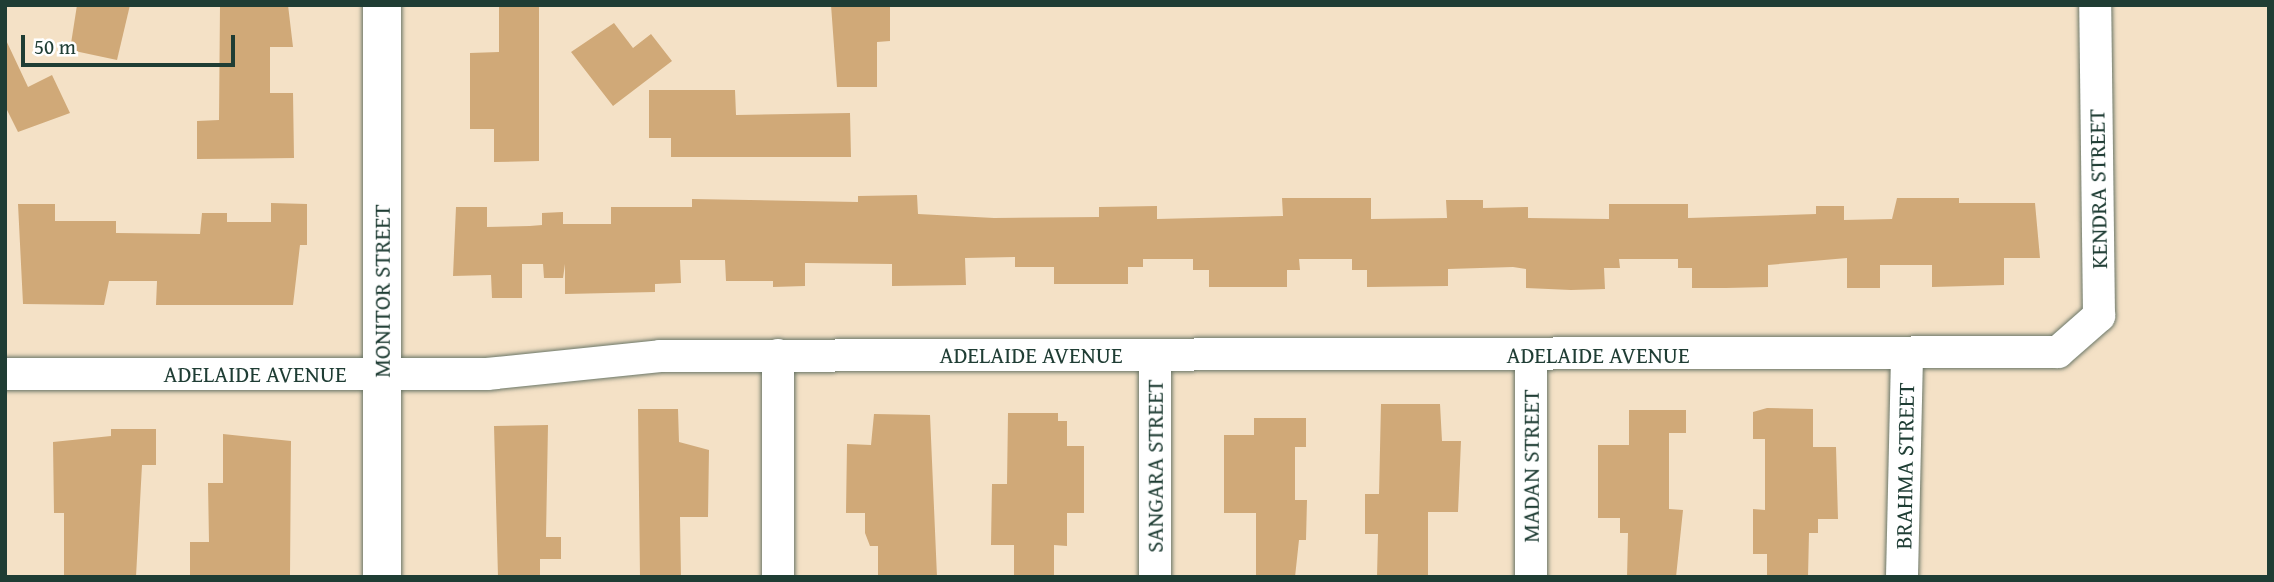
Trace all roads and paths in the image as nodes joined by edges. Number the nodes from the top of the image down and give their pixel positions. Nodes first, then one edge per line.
1 (382, 5) edge
2 (2095, 5) edge
3 (2058, 352) joint
4 (778, 355) junction
5 (1155, 355) junction
6 (1531, 355) junction
7 (1908, 356) junction
8 (5, 374) edge
9 (382, 374) junction
10 (382, 577) edge
11 (778, 577) edge
12 (1155, 577) edge
13 (1531, 577) edge
14 (1902, 577) edge

1 - 9 street, MONITOR STREET
2 - 3 street, KENDRA STREET
3 - 7 street, ADELAIDE AVENUE
4 - 5 street, ADELAIDE AVENUE
4 - 9 street, ADELAIDE AVENUE
4 - 11 street
5 - 6 street, ADELAIDE AVENUE
5 - 12 street, SANGARA STREET
6 - 7 street, ADELAIDE AVENUE
6 - 13 street, MADAN STREET
7 - 14 street, BRAHMA STREET
8 - 9 street, ADELAIDE AVENUE
9 - 10 street, MONITOR STREET

